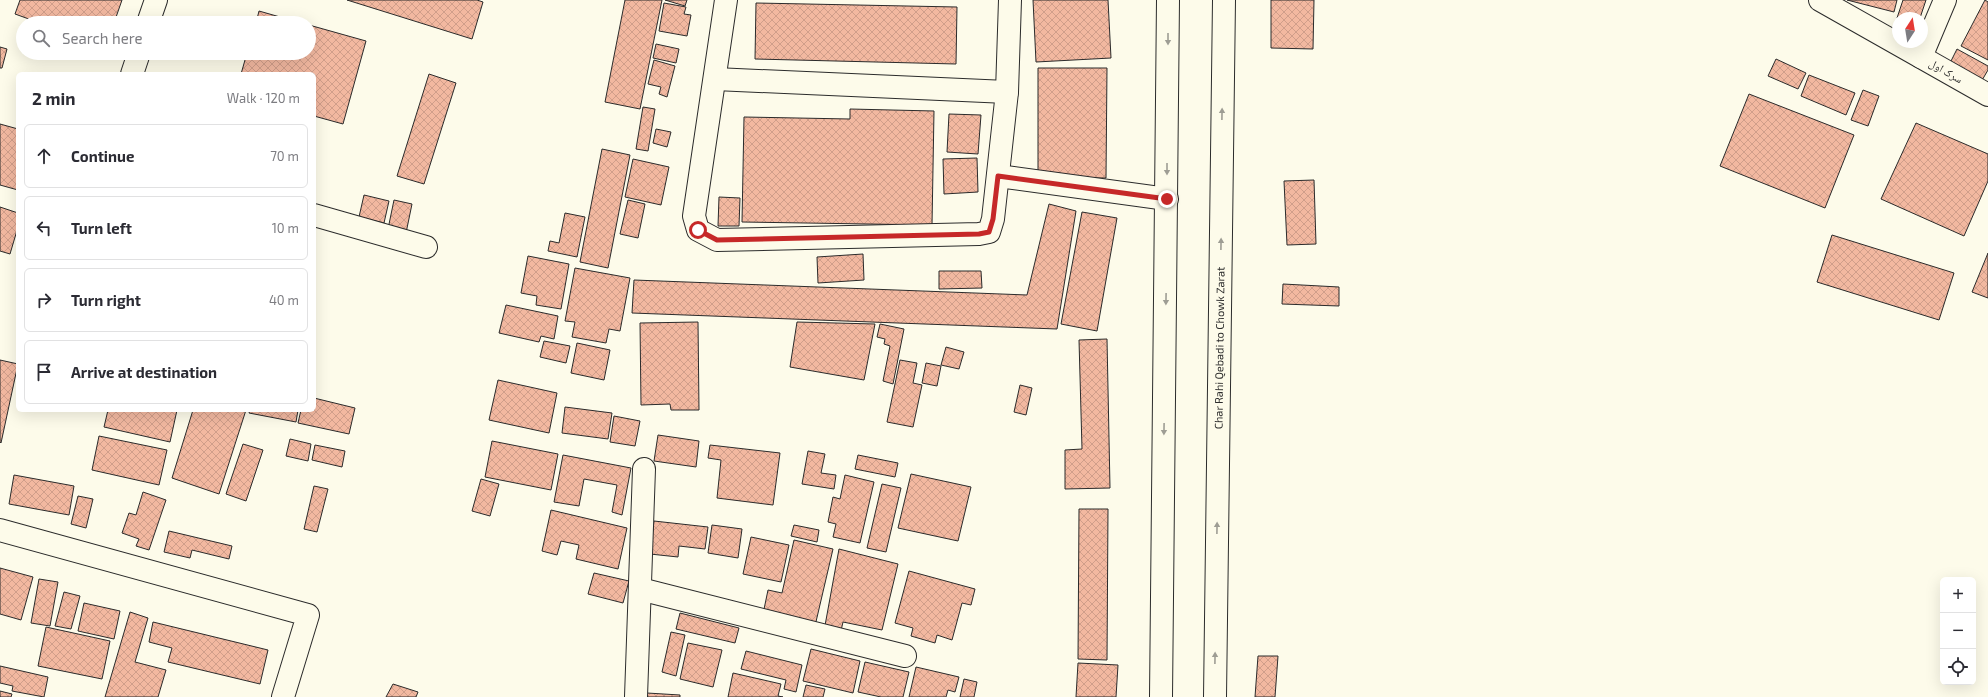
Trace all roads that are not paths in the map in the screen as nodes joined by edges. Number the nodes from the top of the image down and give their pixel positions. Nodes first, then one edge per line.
1 (156, 0) edge
2 (726, 0) edge
3 (1010, 0) edge
4 (1168, 0) edge
5 (1224, 0) edge
6 (1820, 0) edge
7 (1945, 0) edge
8 (150, 16) edge
9 (1921, 57) junction
10 (137, 60) edge
11 (133, 72) edge
12 (715, 79) junction
13 (1007, 92) junction
14 (1988, 95) edge
15 (998, 176) junction
16 (1167, 199) junction
17 (316, 216) edge
18 (426, 247) dead end
19 (644, 469) dead end
20 (0, 530) edge
21 (640, 589) junction
22 (905, 656) dead end
23 (283, 697) edge
24 (636, 697) edge
25 (1161, 697) edge
26 (1215, 697) edge

1 - 8 main road
2 - 12 main road
3 - 13 main road
4 -> 16 main road
26 -> 5 main road, Char Rahi Qebadi to Chowk Zarat
6 - 9 main road, سرک اول
7 - 9 main road
9 - 14 main road, سرک اول
10 - 11 main road
12 - 13 main road
12 - 15 main road
13 - 15 main road
15 - 16 main road
16 -> 25 main road
17 - 18 main road
19 - 21 main road
20 - 23 main road
21 - 22 main road
21 - 24 main road

